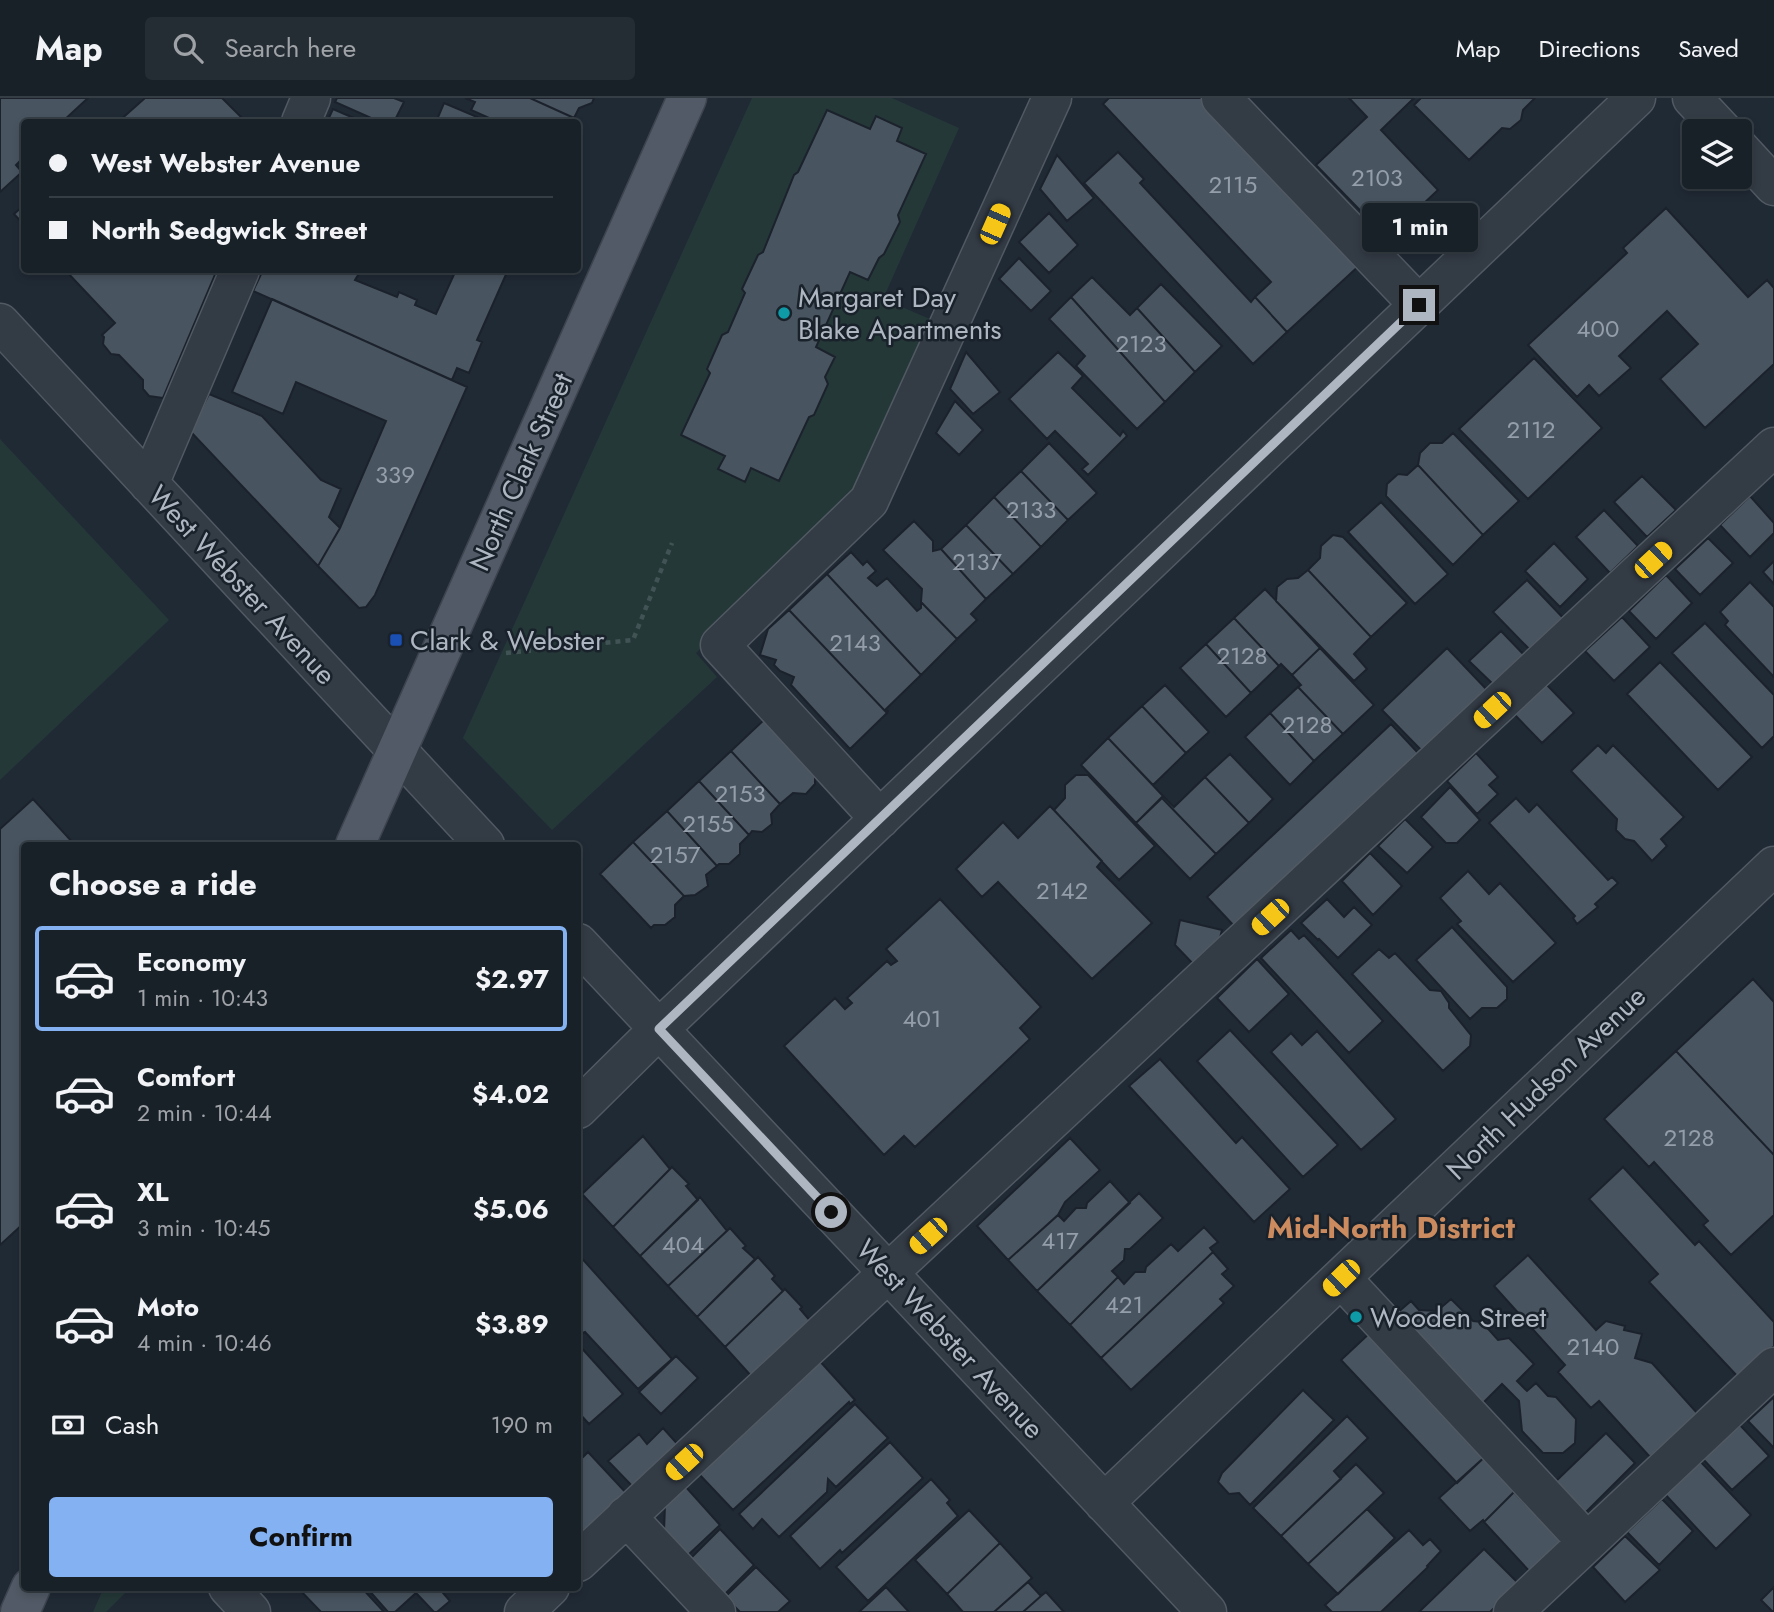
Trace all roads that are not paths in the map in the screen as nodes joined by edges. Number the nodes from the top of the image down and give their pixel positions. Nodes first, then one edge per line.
1 (312, 98) edge
2 (687, 98) edge
3 (1052, 98) edge
4 (1221, 98) edge
5 (1636, 98) edge
6 (1692, 98) edge
7 (302, 119) edge
8 (1712, 119) edge
9 (1752, 162) edge
10 (1774, 186) edge
11 (239, 273) edge
12 (1419, 305) junction
13 (0, 323) edge
14 (1774, 447) edge
15 (149, 484) junction
16 (396, 751) junction
17 (880, 819) junction
18 (356, 842) edge
19 (482, 842) edge
20 (1774, 866) edge
21 (581, 946) edge
22 (659, 1029) junction
23 (581, 1106) edge
24 (888, 1273) junction
25 (1341, 1278) junction
26 (1774, 1367) edge
27 (1104, 1503) junction
28 (626, 1517) junction
29 (1587, 1542) junction
30 (581, 1559) edge
31 (29, 1591) edge
32 (232, 1591) edge
33 (546, 1591) edge
34 (20, 1612) edge
35 (251, 1612) edge
36 (524, 1612) edge
37 (716, 1612) edge
38 (1207, 1612) edge
39 (1513, 1612) edge

1 - 7 street
2 - 16 main road, North Clark Street
3 - 17 street
4 - 12 street
5 - 12 street
6 - 8 street
9 - 10 street
11 - 15 street
12 - 17 street
13 - 15 street, West Webster Avenue
14 - 24 street
15 - 16 street, West Webster Avenue
16 - 18 main road, North Clark Street
16 - 19 street, West Webster Avenue
17 - 22 street
20 - 25 street, North Hudson Avenue
21 - 22 street, West Webster Avenue
22 - 23 street
22 - 24 street, West Webster Avenue
24 - 27 street, West Webster Avenue
24 - 28 street
25 - 27 street, North Hudson Avenue
25 - 29 street
26 - 29 street
27 - 38 street, West Webster Avenue
28 - 30 street
28 - 37 street
29 - 39 street
31 - 34 main road
32 - 35 street
33 - 36 street

